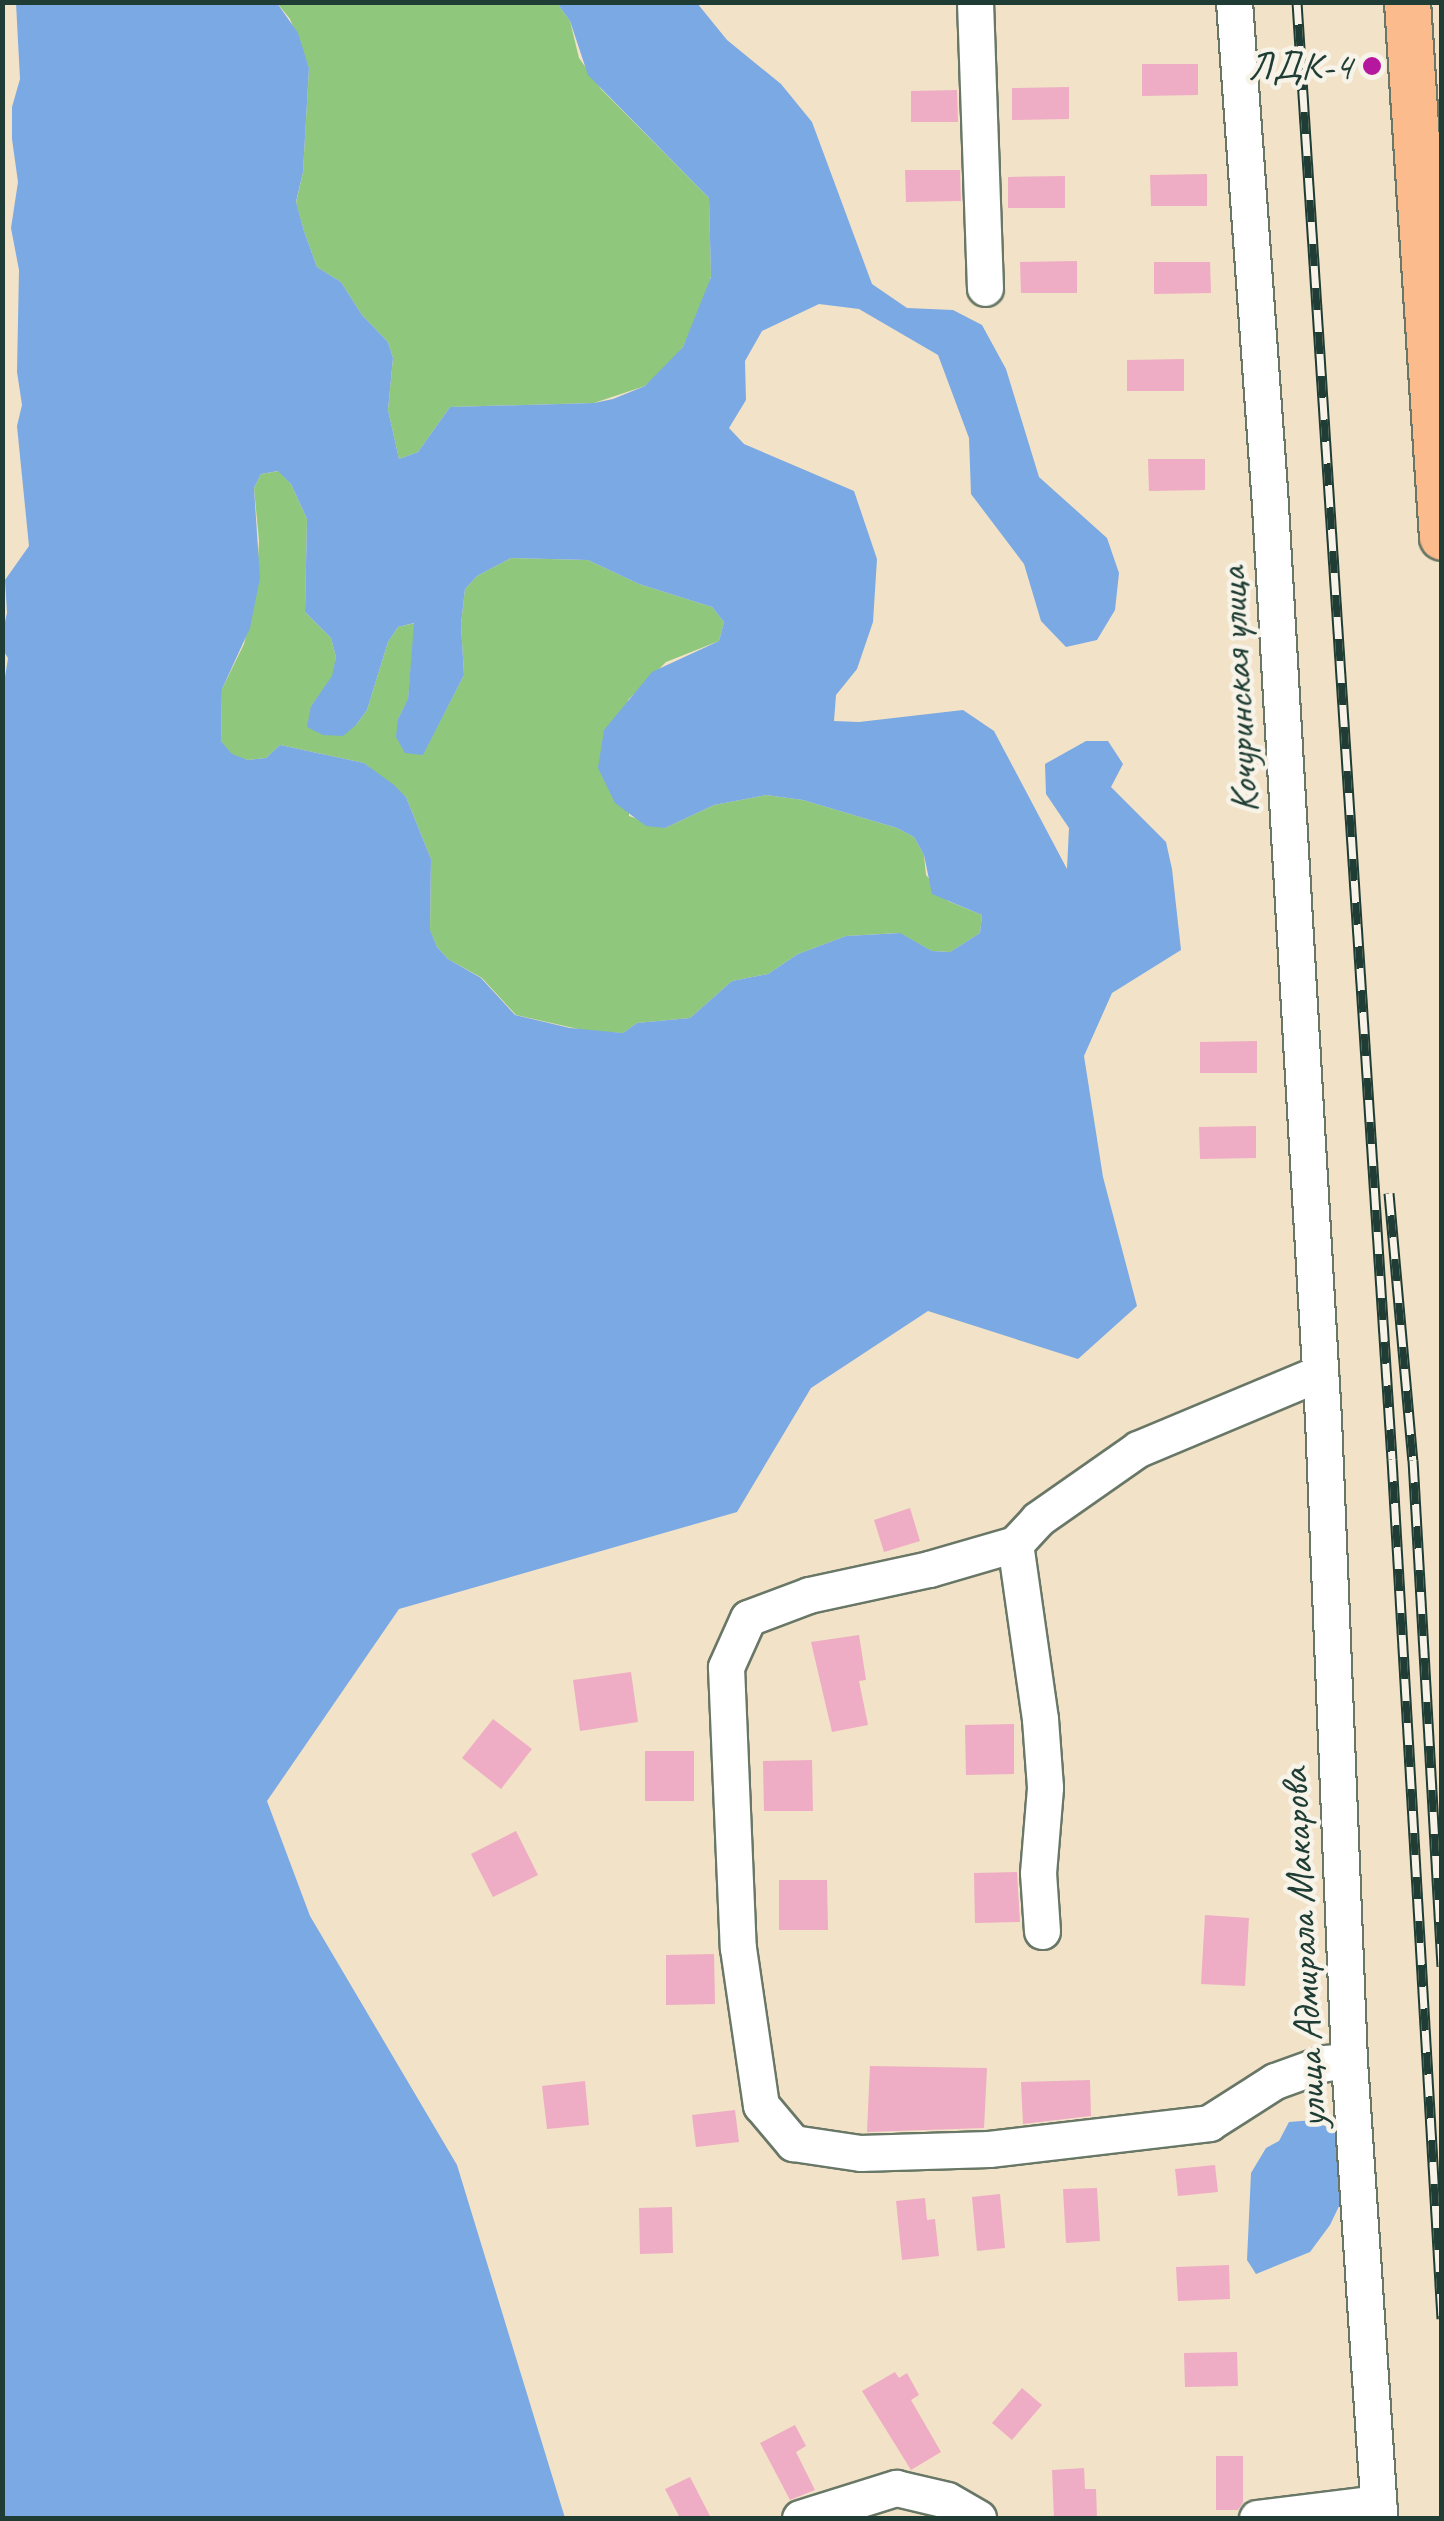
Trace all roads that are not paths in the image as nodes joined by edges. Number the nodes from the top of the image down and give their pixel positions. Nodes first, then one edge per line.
1 (976, 2) edge
2 (1234, 2) edge
3 (1407, 2) edge
4 (986, 288) dead end
5 (1439, 443) edge
6 (1442, 537) edge
7 (1320, 1373) junction
8 (1014, 1544) junction
9 (1042, 1931) dead end
10 (1349, 2060) junction
11 (1379, 2511) edge
12 (800, 2518) edge
13 (978, 2518) edge
14 (1257, 2518) edge

1 - 4 street
2 - 7 street, Кочуринская улица
3 - 5 main road
5 - 6 main road
7 - 8 street
7 - 10 street, улица Адмирала Макарова
8 - 9 street
8 - 10 street
10 - 11 street, улица Адмирала Макарова
11 - 14 street
12 - 13 street

